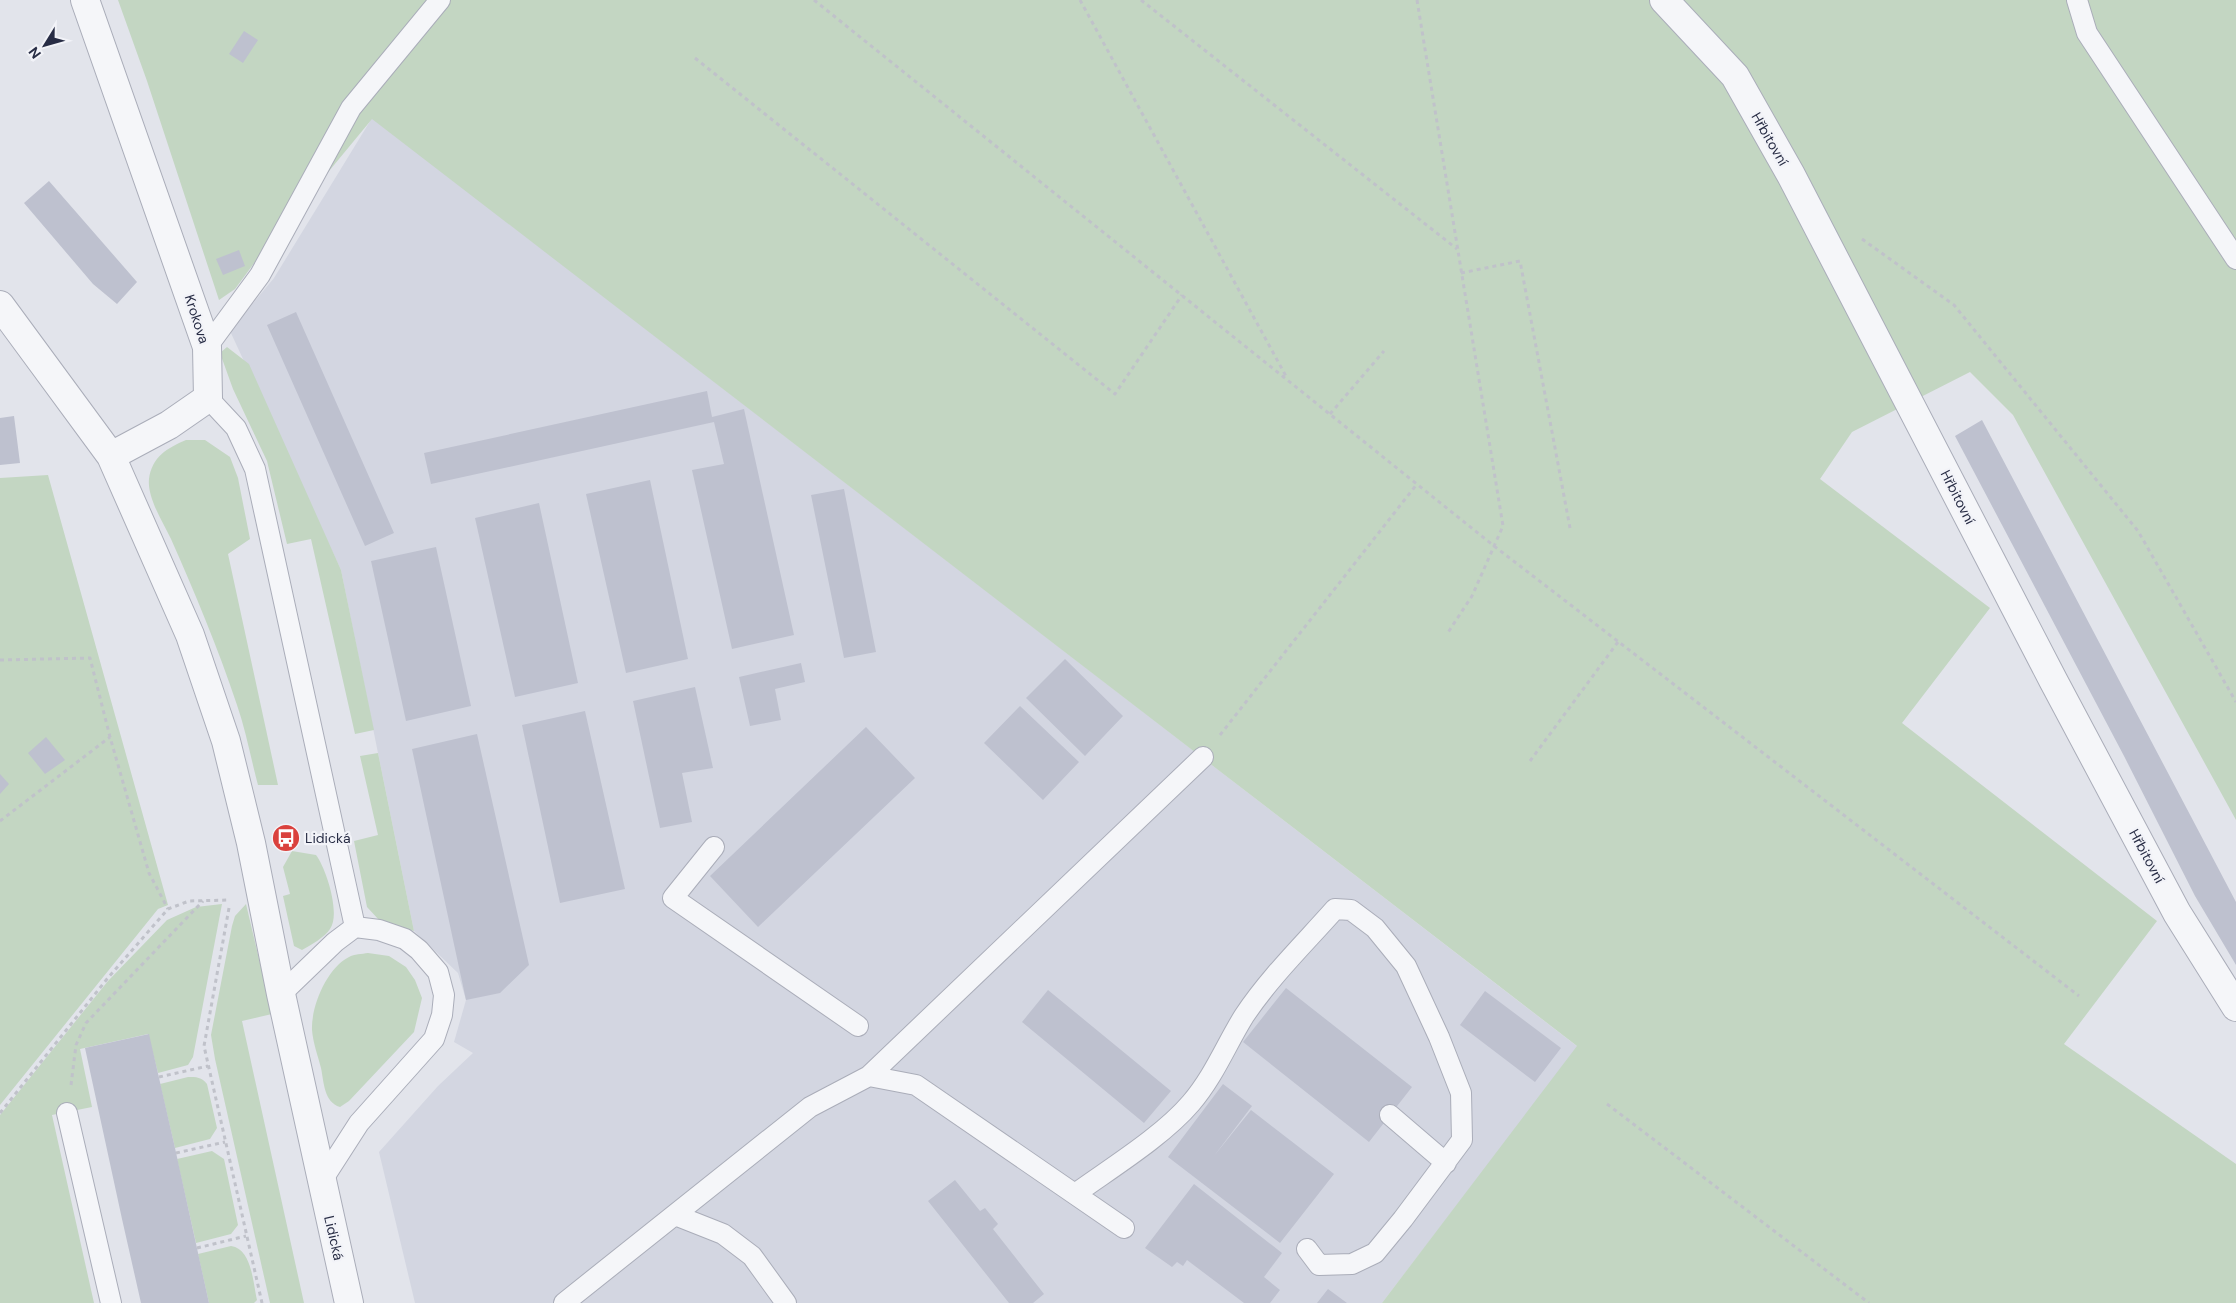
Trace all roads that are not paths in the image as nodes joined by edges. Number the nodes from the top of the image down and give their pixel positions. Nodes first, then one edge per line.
1 (85, 0) edge
2 (440, 0) edge
3 (1664, 0) edge
4 (2077, 0) edge
5 (2236, 259) edge
6 (0, 305) edge
7 (0, 338) edge
8 (27, 340) junction
9 (208, 347) junction
10 (208, 398) junction
11 (111, 456) junction
12 (1203, 757) road end
13 (714, 848) dead end
14 (355, 927) junction
15 (281, 994) junction
16 (2236, 1007) edge
17 (858, 1026) dead end
18 (869, 1076) junction
19 (67, 1112) road end
20 (1390, 1114) dead end
21 (1446, 1163) junction
22 (321, 1182) junction
23 (1075, 1194) junction
24 (675, 1215) junction
25 (1124, 1228) dead end
26 (1306, 1250) dead end
27 (111, 1303) edge
28 (349, 1303) edge
29 (564, 1303) edge
30 (786, 1303) edge

1 - 9 street, Krokova
2 - 9 lane
3 - 16 street, Hřbitovní
4 - 5 lane
6 - 8 street
7 - 8 street
8 - 11 street
9 - 10 street, Krokova
10 - 11 street
10 - 14 lane
11 - 15 street, Lidická
12 - 18 lane
13 - 17 lane
14 - 15 lane
14 - 22 lane
15 - 22 street, Lidická
18 - 23 lane
18 - 24 lane
19 - 27 lane
20 - 21 lane
21 - 23 lane
21 - 26 lane
22 - 28 street, Lidická
23 - 25 lane
24 - 29 lane
24 - 30 lane

